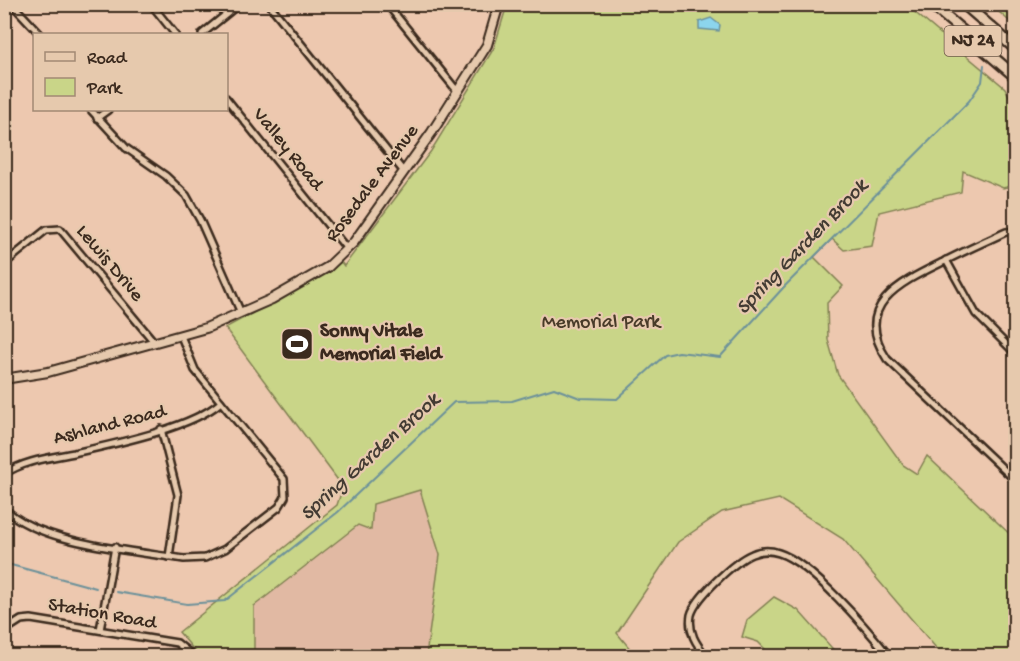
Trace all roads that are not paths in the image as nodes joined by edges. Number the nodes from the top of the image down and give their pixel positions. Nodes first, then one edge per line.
1 (12, 4) edge
2 (151, 4) edge
3 (239, 4) edge
4 (269, 4) edge
5 (387, 4) edge
6 (499, 4) edge
7 (932, 4) edge
8 (964, 4) edge
9 (39, 33) edge
10 (174, 33) edge
11 (203, 33) edge
12 (1016, 49) edge
13 (1016, 77) edge
14 (458, 92) junction
15 (228, 100) edge
16 (92, 111) edge
17 (107, 111) edge
18 (97, 118) junction
19 (404, 172) junction
20 (1016, 231) edge
21 (347, 249) junction
22 (946, 260) junction
23 (4, 264) edge
24 (241, 313) junction
25 (181, 336) junction
26 (155, 343) junction
27 (1016, 354) edge
28 (4, 379) edge
29 (221, 402) junction
30 (161, 429) junction
31 (4, 474) edge
32 (1016, 480) edge
33 (4, 507) edge
34 (115, 548) junction
35 (169, 557) junction
36 (100, 630) junction
37 (4, 631) edge
38 (193, 657) edge
39 (706, 657) edge
40 (889, 657) edge

1 - 9 street
2 - 10 street
3 - 11 street
4 - 19 street
5 - 14 street
6 - 14 street, Rosedale Avenue
7 - 13 highway, NJ 24
8 - 12 highway, NJ 24
14 - 19 street, Rosedale Avenue
15 - 21 street, Valley Road
16 - 18 street
17 - 18 street
18 - 24 street
19 - 21 street, Rosedale Avenue
20 - 22 street
21 - 24 street, Rosedale Avenue
22 - 27 street
22 - 32 street
23 - 26 street, Lewis Drive
24 - 25 street, Rosedale Avenue
25 - 26 street, Rosedale Avenue
25 - 29 street
26 - 28 street, Rosedale Avenue
29 - 30 street, Ashland Road
29 - 35 street
30 - 31 street, Ashland Road
30 - 35 street
33 - 34 street
34 - 35 street
34 - 36 street
36 - 37 street, Station Road
36 - 38 street, Station Road
39 - 40 street

